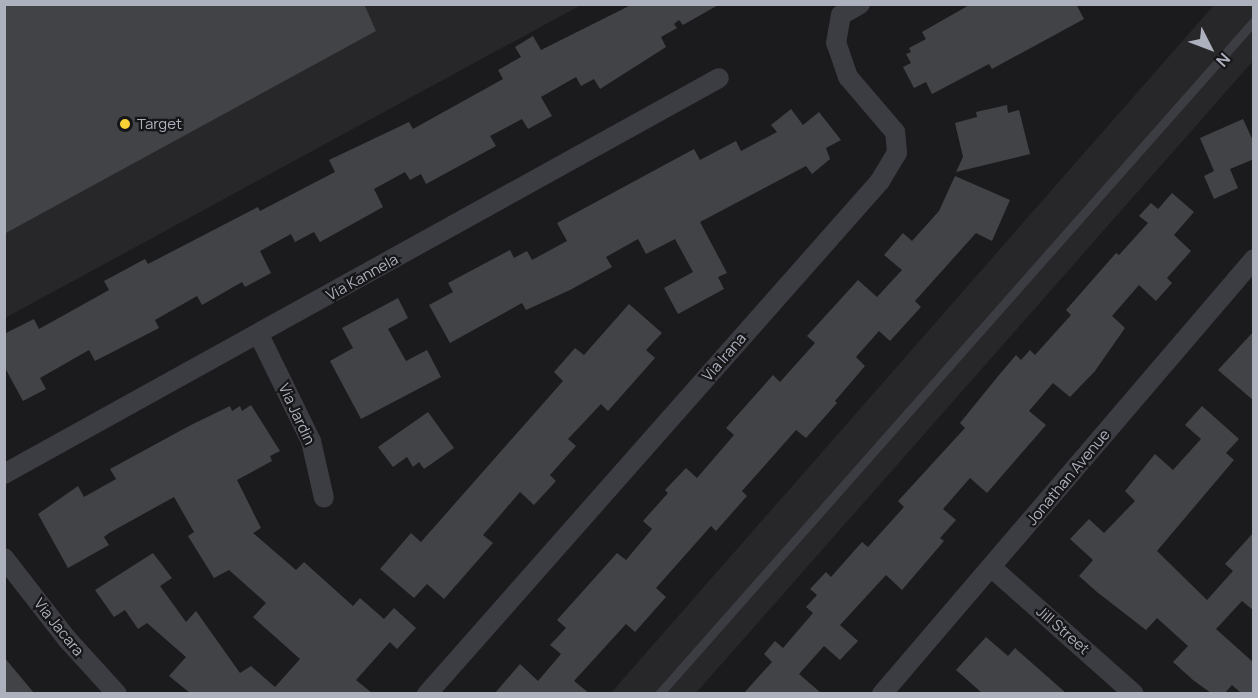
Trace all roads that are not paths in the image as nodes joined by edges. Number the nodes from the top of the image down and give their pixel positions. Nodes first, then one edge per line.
1 (860, 4) edge
2 (1254, 21) edge
3 (719, 78) dead end
4 (1253, 259) edge
5 (259, 335) junction
6 (4, 474) edge
7 (324, 498) dead end
8 (4, 558) edge
9 (991, 567) junction
10 (117, 693) edge
11 (428, 693) edge
12 (659, 693) edge
13 (882, 693) edge
14 (1134, 693) edge

1 - 11 street, Via Irana
2 - 12 lane
3 - 5 street, Via Kannela
4 - 9 street, Jonathan Avenue
5 - 6 street, Via Kannela
5 - 7 street, Via Jardin
8 - 10 street, Via Jacara
9 - 13 street, Jonathan Avenue
9 - 14 street, Jill Street

